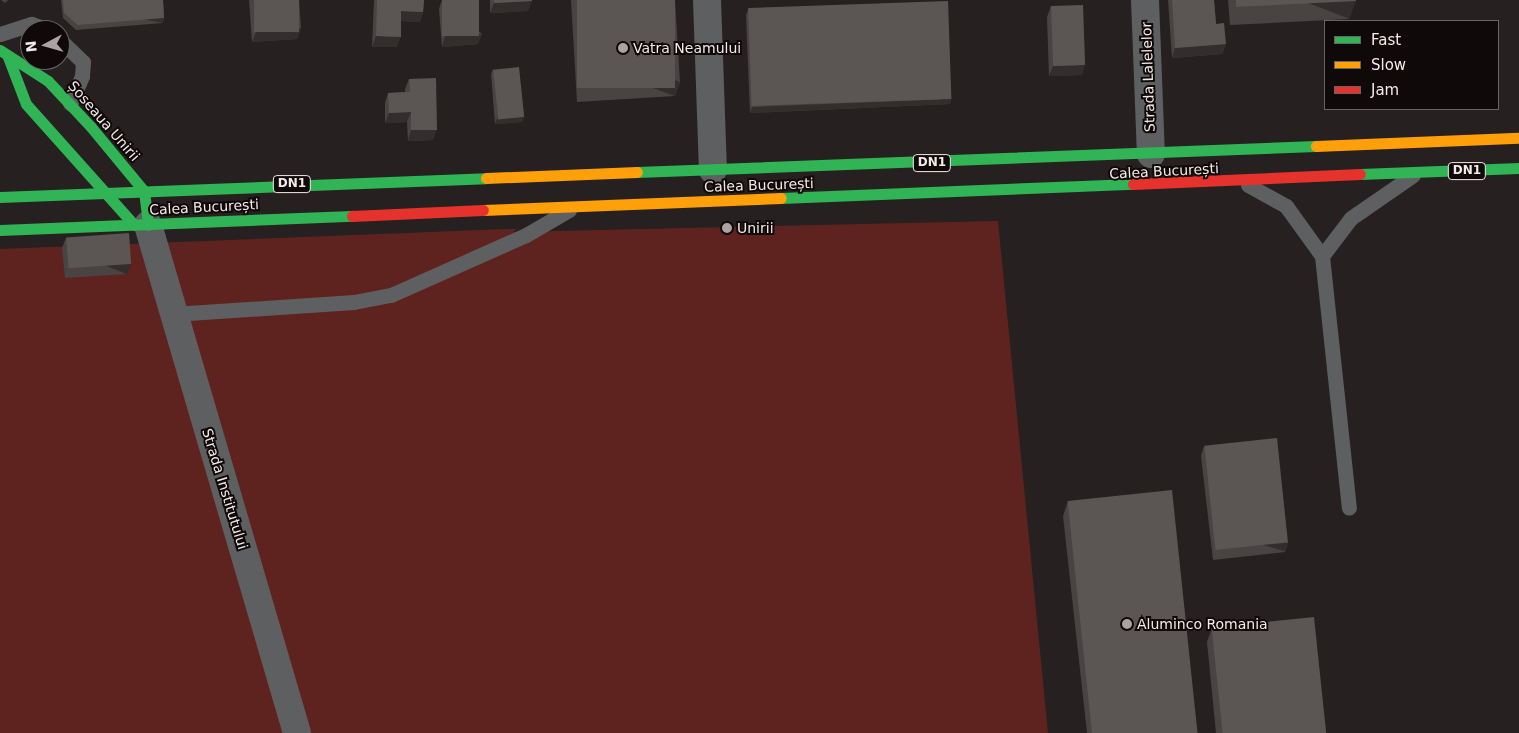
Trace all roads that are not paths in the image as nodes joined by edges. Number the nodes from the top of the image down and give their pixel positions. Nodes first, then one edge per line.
1 (706, 0) edge
2 (1145, 0) edge
3 (20, 28) edge
4 (0, 34) edge
5 (70, 50) edge
6 (4, 54) edge
7 (70, 104) junction
8 (1519, 138) edge
9 (1151, 154) junction
10 (1519, 168) edge
11 (713, 170) junction
12 (1414, 174) junction
13 (1240, 182) junction
14 (144, 191) junction
15 (106, 192) junction
16 (0, 197) edge
17 (577, 205) junction
18 (0, 230) edge
19 (145, 232) junction
20 (1322, 256) junction
21 (173, 314) junction
22 (1349, 508) dead end
23 (297, 733) edge

1 - 11 street
2 - 9 street, Strada Lalelelor
3 - 4 lane
5 - 7 lane
6 - 7 main road, Șoseaua Unirii
6 - 15 main road, Șoseaua Unirii
7 - 14 main road, Șoseaua Unirii
8 - 9 main road, Calea București / DN1
9 - 11 main road, Calea București / DN1
10 - 12 main road, Calea București / DN1
11 - 14 main road, Calea București / DN1
12 - 13 main road, Calea București / DN1
12 - 20 lane
13 - 17 main road, Calea București / DN1
13 - 20 lane
14 - 15 main road, Calea București / DN1
14 - 19 main road
15 - 16 main road, Calea București / DN1
15 - 19 main road, Șoseaua Unirii
17 - 19 main road, Calea București / DN1
17 - 21 lane
18 - 19 main road, Calea București / DN1
19 - 21 street, Strada Institutului
20 - 22 lane
21 - 23 street, Strada Institutului

